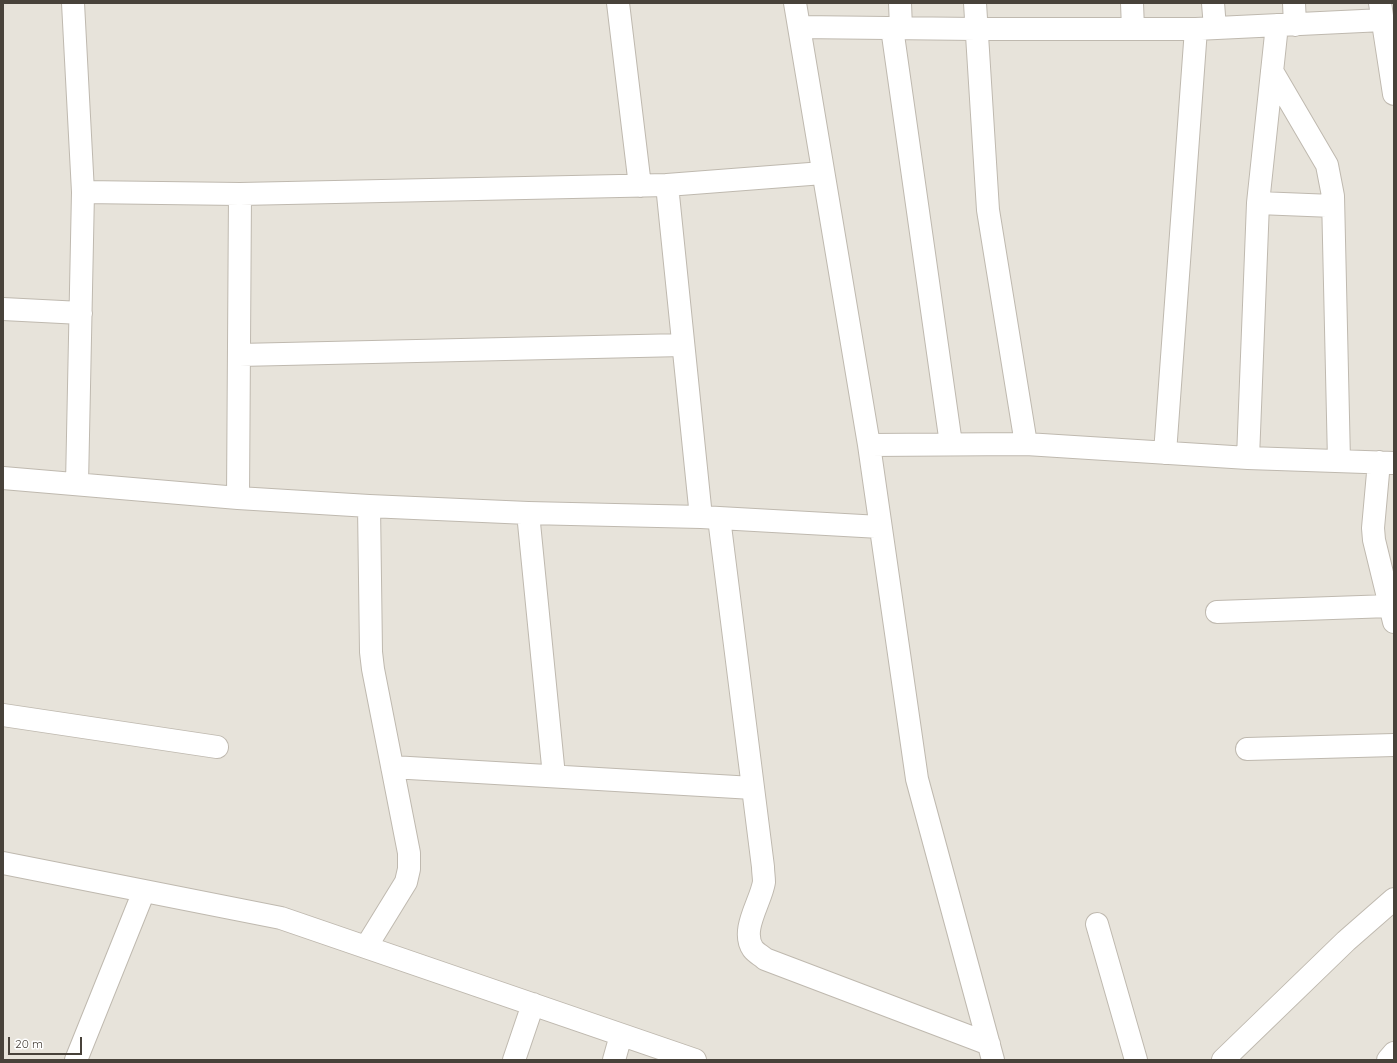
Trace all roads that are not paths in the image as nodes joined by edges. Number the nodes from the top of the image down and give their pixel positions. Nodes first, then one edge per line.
1 (73, 3) edge
2 (618, 3) edge
3 (795, 3) edge
4 (900, 3) edge
5 (975, 3) edge
6 (1132, 3) edge
7 (1213, 3) edge
8 (1294, 3) edge
9 (1382, 11) edge
10 (1286, 25) junction
11 (799, 27) junction
12 (897, 28) junction
13 (1206, 28) junction
14 (976, 29) junction
15 (1133, 29) junction
16 (1272, 71) junction
17 (1394, 94) edge
18 (823, 173) junction
19 (667, 185) junction
20 (640, 186) junction
21 (83, 192) junction
22 (240, 194) junction
23 (1258, 203) junction
24 (1333, 206) junction
25 (3, 310) edge
26 (80, 313) junction
27 (683, 345) junction
28 (239, 355) junction
29 (869, 444) junction
30 (951, 444) junction
31 (1026, 444) junction
32 (1165, 453) junction
33 (1248, 458) junction
34 (1339, 461) junction
35 (1386, 462) edge
36 (3, 478) edge
37 (77, 484) junction
38 (238, 498) junction
39 (369, 506) junction
40 (528, 513) junction
41 (710, 518) junction
42 (880, 527) junction
43 (1217, 612) dead end
44 (1392, 614) edge
45 (3, 715) edge
46 (1394, 745) edge
47 (217, 747) dead end
48 (1247, 749) dead end
49 (392, 767) junction
50 (554, 776) junction
51 (753, 788) junction
52 (3, 864) edge
53 (144, 891) junction
54 (1394, 899) edge
55 (1097, 924) dead end
56 (366, 947) junction
57 (533, 1004) junction
58 (621, 1035) junction
59 (991, 1052) edge
60 (1394, 1053) edge
61 (76, 1060) edge
62 (514, 1060) edge
63 (614, 1060) edge
64 (695, 1060) edge
65 (1136, 1060) edge
66 (1223, 1060) edge
67 (1388, 1060) edge

1 - 21 street
2 - 20 street
3 - 11 street
4 - 12 street
5 - 14 street
6 - 15 street
7 - 13 street
8 - 10 street
9 - 10 street
9 - 17 street
10 - 13 street
10 - 16 street
11 - 12 street
11 - 18 street
12 - 14 street
12 - 30 street
13 - 15 street
13 - 32 street
14 - 15 street
14 - 31 street
16 - 23 street
16 - 24 street
18 - 19 street
18 - 29 street
19 - 20 street
19 - 27 street
20 - 22 street
21 - 22 street
21 - 26 street
22 - 28 street
23 - 24 street
23 - 33 street
24 - 34 street
25 - 26 street
26 - 37 street
27 - 28 street
27 - 41 street
28 - 38 street
29 - 30 street
29 - 42 street
30 - 31 street
31 - 32 street
32 - 33 street
33 - 34 street
34 - 35 street
35 - 44 street
36 - 37 street
37 - 38 street
38 - 39 street
39 - 40 street
39 - 49 street
40 - 41 street
40 - 50 street
41 - 42 street
41 - 51 street
42 - 59 street
43 - 44 street
45 - 47 street
46 - 48 street
49 - 50 street
49 - 56 street
50 - 51 street
51 - 59 street
52 - 53 street
53 - 56 street
53 - 61 street
54 - 66 street
55 - 65 street
56 - 57 street
57 - 58 street
57 - 62 street
58 - 63 street
58 - 64 street
60 - 67 street

